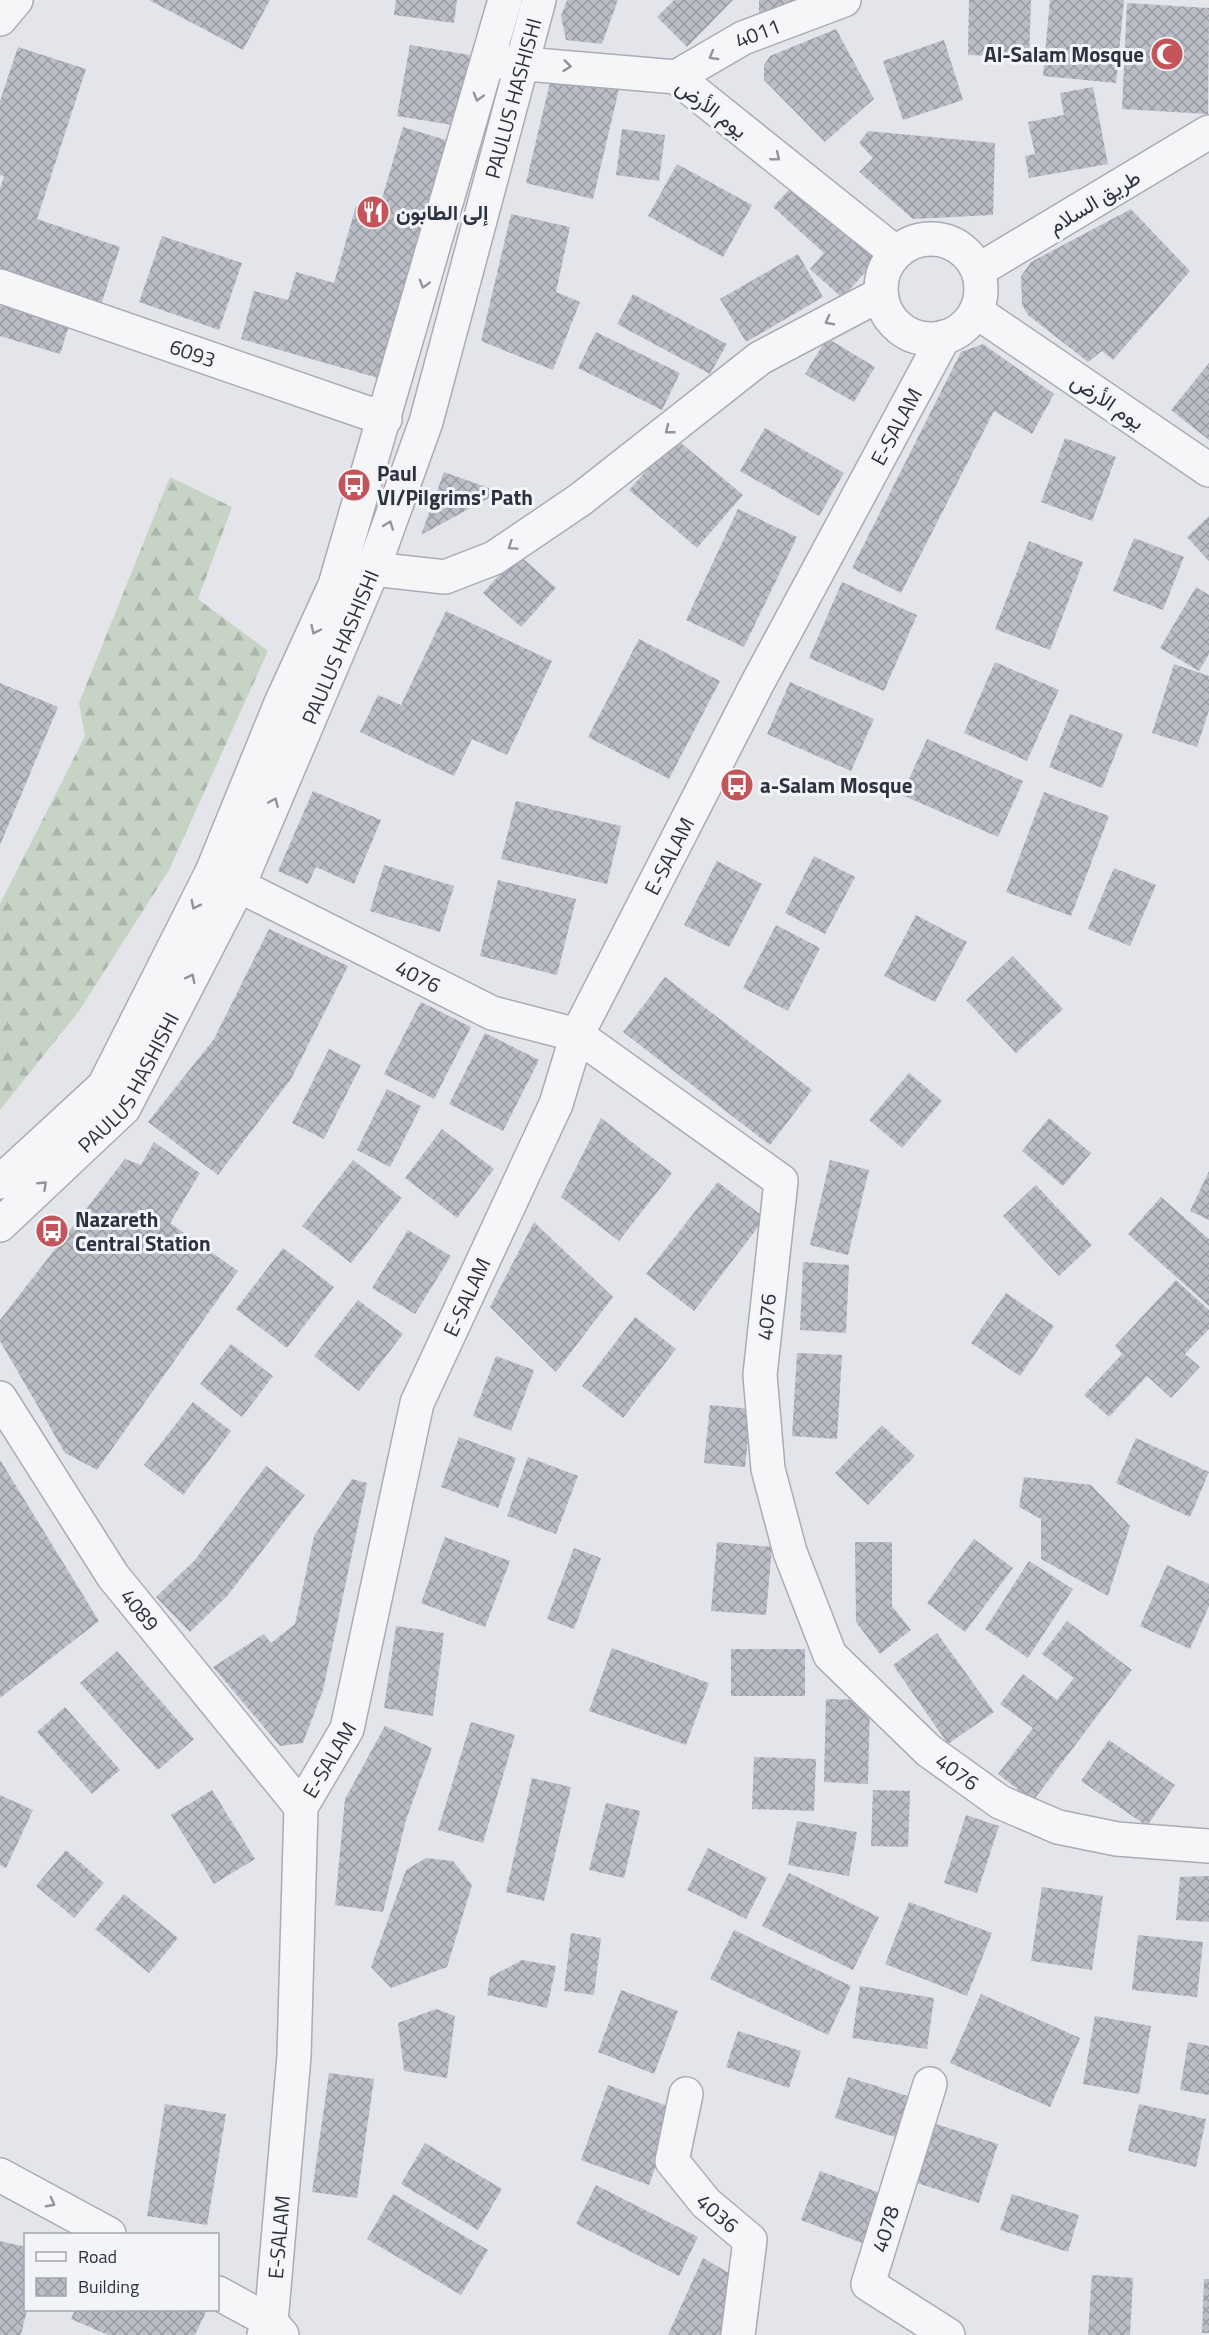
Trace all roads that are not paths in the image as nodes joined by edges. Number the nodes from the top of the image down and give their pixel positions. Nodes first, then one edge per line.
1 (16, 0) edge
2 (505, 0) edge
3 (539, 0) edge
4 (844, 0) edge
5 (0, 19) edge
6 (488, 62) junction
7 (524, 62) junction
8 (676, 77) junction
9 (1209, 132) edge
10 (896, 253) junction
11 (979, 270) junction
12 (0, 286) edge
13 (881, 294) junction
14 (977, 312) junction
15 (945, 337) junction
16 (385, 419) junction
17 (1209, 470) edge
18 (373, 569) junction
19 (335, 585) junction
20 (225, 879) junction
21 (577, 1035) junction
22 (0, 1182) edge
23 (0, 1225) edge
24 (0, 1398) edge
25 (300, 1807) junction
26 (1209, 1846) edge
27 (930, 2084) dead end
28 (686, 2094) dead end
29 (0, 2175) edge
30 (105, 2233) edge
31 (219, 2294) edge
32 (273, 2331) edge
33 (738, 2335) edge
34 (948, 2335) edge

1 - 5 street
2 - 6 street, PAULUS HASHISHI
3 - 7 street, PAULUS HASHISHI
4 -> 8 street, 4011
6 - 7 street, يوم الأرض
6 -> 16 street, PAULUS HASHISHI
7 -> 8 street, يوم الأرض
18 -> 7 street, PAULUS HASHISHI
8 -> 10 street, يوم الأرض
9 - 11 street, طريق السلام
10 - 11 street
10 - 13 street
11 - 14 street
12 - 16 street, 6093
13 - 15 street
13 -> 18 street
14 - 15 street
14 - 17 street, يوم الأرض
15 - 21 street, E-SALAM
16 - 19 street, PAULUS HASHISHI
18 - 19 street
20 -> 18 street, PAULUS HASHISHI
19 -> 20 street, PAULUS HASHISHI
20 - 21 street, 4076
20 -> 22 street, PAULUS HASHISHI
23 -> 20 street, PAULUS HASHISHI
21 - 25 street, E-SALAM
21 - 26 street, 4076
24 - 25 street, 4089
25 - 32 street, E-SALAM
27 - 34 street, 4078
28 - 33 street, 4036
29 -> 30 street
31 - 32 street

